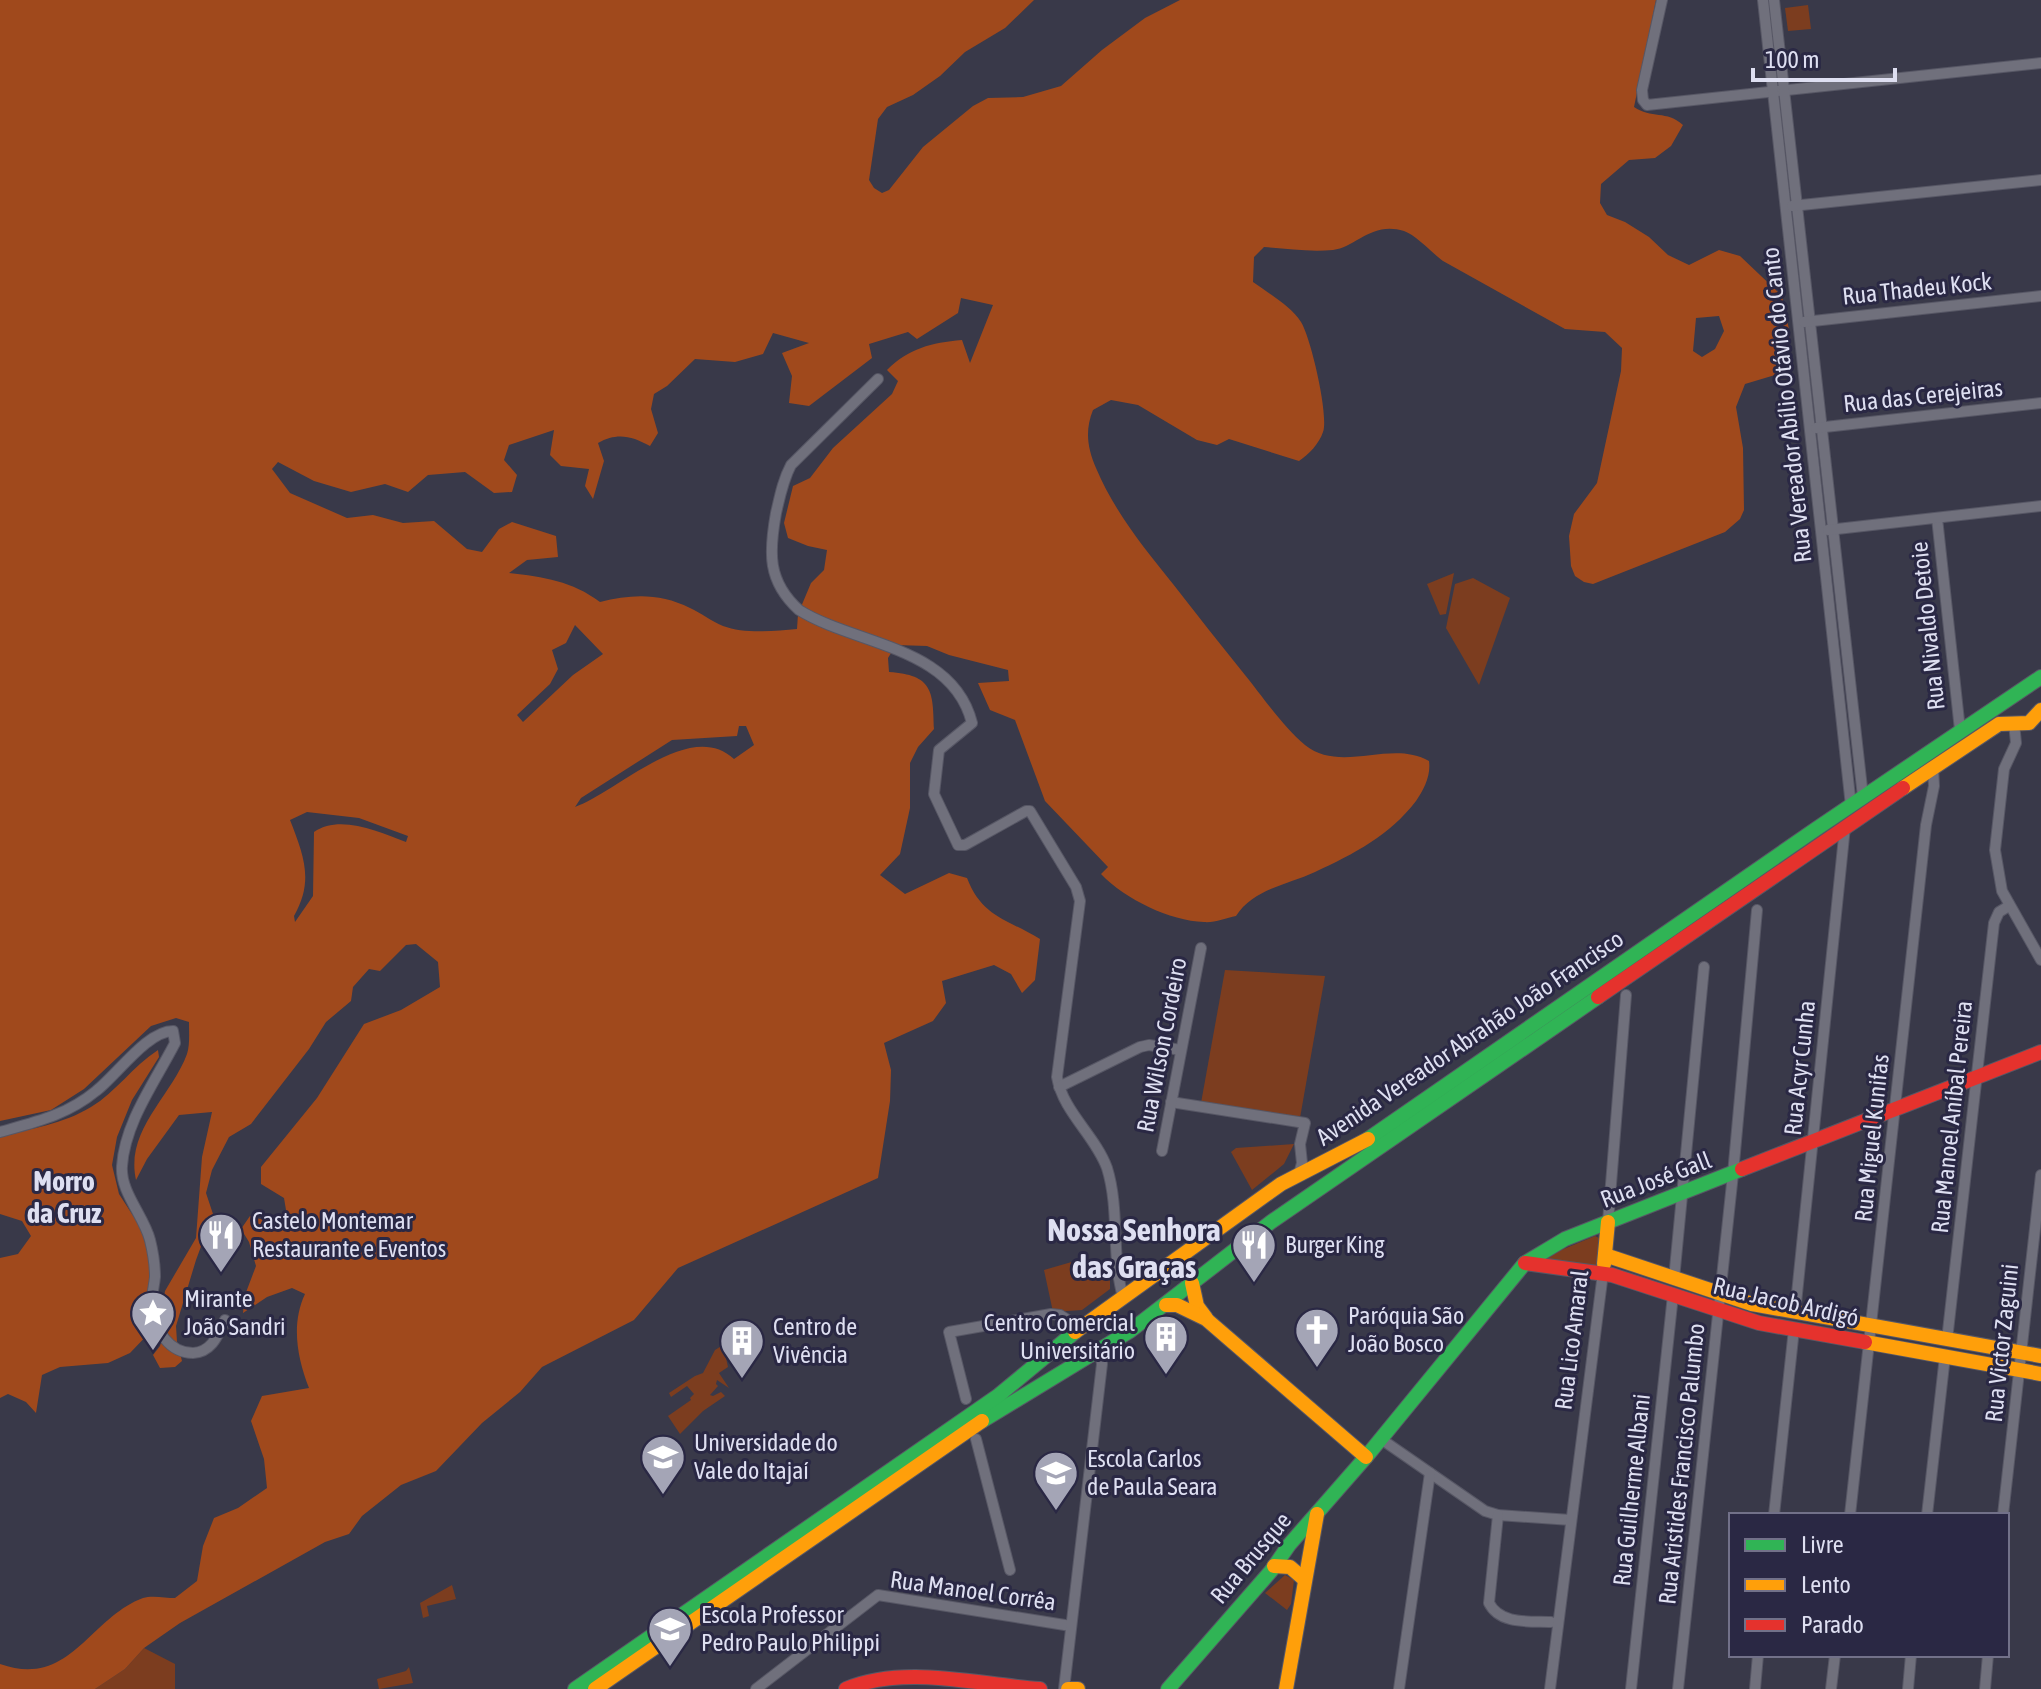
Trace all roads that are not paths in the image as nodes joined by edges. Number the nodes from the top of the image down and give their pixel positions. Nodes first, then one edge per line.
1 (1662, 0) edge
2 (1763, 0) edge
3 (1774, 0) edge
4 (2041, 63) edge
5 (1779, 92) junction
6 (2041, 180) edge
7 (1791, 206) junction
8 (2041, 296) edge
9 (1810, 321) junction
10 (1798, 323) junction
11 (878, 379) dead end
12 (2041, 403) edge
13 (1822, 427) junction
14 (1810, 429) junction
15 (2041, 506) edge
16 (1937, 518) junction
17 (1833, 530) junction
18 (1821, 531) junction
19 (1846, 638) junction
20 (1833, 640) junction
21 (2041, 677) edge
22 (2015, 694) junction
23 (2041, 710) edge
24 (2014, 723) junction
25 (1960, 730) junction
26 (1856, 732) junction
27 (1843, 734) junction
28 (1933, 767) junction
29 (1857, 801) junction
30 (1845, 827) junction
31 (2009, 906) junction
32 (1757, 910) dead end
33 (1201, 948) dead end
34 (2041, 960) edge
35 (1704, 967) dead end
36 (1626, 995) dead end
37 (1181, 1050) junction
38 (2041, 1052) edge
39 (1976, 1078) junction
40 (1059, 1087) junction
41 (1171, 1102) junction
42 (1895, 1110) junction
43 (0, 1132) edge
44 (1813, 1142) junction
45 (1162, 1151) dead end
46 (1299, 1174) junction
47 (1733, 1174) junction
48 (2041, 1175) edge
49 (1683, 1193) junction
50 (1296, 1205) junction
51 (1608, 1222) junction
52 (1605, 1255) junction
53 (1525, 1263) junction
54 (1603, 1273) junction
55 (1674, 1279) junction
56 (1192, 1283) junction
57 (1673, 1295) junction
58 (1720, 1295) junction
59 (1123, 1297) junction
60 (1166, 1305) junction
61 (1718, 1311) junction
62 (1206, 1319) junction
63 (225, 1320) dead end
64 (1794, 1321) junction
65 (1871, 1327) junction
66 (1080, 1328) junction
67 (1947, 1340) junction
68 (1870, 1343) junction
69 (1100, 1351) junction
70 (2021, 1353) junction
71 (1945, 1356) junction
72 (2041, 1356) edge
73 (2019, 1370) junction
74 (2041, 1374) edge
75 (966, 1399) dead end
76 (1341, 1438) junction
77 (976, 1439) dead end
78 (1381, 1439) junction
79 (1366, 1457) junction
80 (1430, 1473) junction
81 (1346, 1481) junction
82 (1774, 1513) edge
83 (1850, 1513) edge
84 (1927, 1513) edge
85 (2003, 1513) edge
86 (1317, 1514) junction
87 (1498, 1515) junction
88 (1571, 1520) junction
89 (1289, 1545) junction
90 (1310, 1552) junction
91 (1274, 1566) junction
92 (1010, 1570) dead end
93 (1305, 1580) junction
94 (1551, 1622) dead end
95 (1071, 1626) junction
96 (1758, 1657) edge
97 (1835, 1657) edge
98 (1911, 1657) edge
99 (1988, 1657) edge
100 (885, 1684) edge
101 (1170, 1688) edge
102 (575, 1689) edge
103 (595, 1689) edge
104 (756, 1689) edge
105 (846, 1689) edge
106 (1040, 1689) edge
107 (1066, 1689) edge
108 (1078, 1689) edge
109 (1286, 1689) edge
110 (1399, 1689) edge
111 (1550, 1689) edge
112 (1631, 1689) edge
113 (1678, 1689) edge
114 (1755, 1689) edge
115 (1831, 1689) edge
116 (1908, 1689) edge
117 (1985, 1689) edge

1 - 5 street
2 - 5 street, Rua Vereador Abílio Otávio do Canto
3 - 5 street, Rua Vereador Abílio Otávio do Canto
4 - 5 street
5 - 7 street, Rua Vereador Abílio Otávio do Canto
6 - 7 street
7 - 9 street, Rua Vereador Abílio Otávio do Canto
7 - 10 street, Rua Vereador Abílio Otávio do Canto
8 - 9 street, Rua Thadeu Kock
9 - 10 street, Rua Thadeu Kock
9 - 13 street, Rua Vereador Abílio Otávio do Canto
10 - 14 street, Rua Vereador Abílio Otávio do Canto
11 - 40 street
12 - 13 street, Rua das Cerejeiras
13 - 14 street, Rua das Cerejeiras
13 - 17 street, Rua Vereador Abílio Otávio do Canto
14 - 18 street, Rua Vereador Abílio Otávio do Canto
15 - 16 street
16 - 17 street
16 - 25 street, Rua Nivaldo Detoie
17 - 18 street
17 - 19 street, Rua Vereador Abílio Otávio do Canto
18 - 20 street, Rua Vereador Abílio Otávio do Canto
19 - 20 street
19 - 26 street, Rua Vereador Abílio Otávio do Canto
20 - 27 street, Rua Vereador Abílio Otávio do Canto
21 - 22 main road, Avenida Vereador Abrahão João Francisco
22 - 24 main road
22 - 25 main road, Avenida Vereador Abrahão João Francisco
23 - 24 main road, Avenida Vereador Abrahão João Francisco
24 - 28 main road, Avenida Vereador Abrahão João Francisco
24 - 31 street
25 - 29 main road, Avenida Vereador Abrahão João Francisco
26 - 27 street
26 - 29 street, Rua Vereador Abílio Otávio do Canto
27 - 29 street, Rua Vereador Abílio Otávio do Canto
28 - 30 main road, Avenida Vereador Abrahão João Francisco
28 - 42 street, Rua Miguel Kunifas
29 - 46 main road, Avenida Vereador Abrahão João Francisco
30 - 44 street, Rua Acyr Cunha
30 - 50 main road, Avenida Vereador Abrahão João Francisco
31 - 34 street
31 - 39 street, Rua Manoel Aníbal Pereira
32 - 47 street, Rua Aristides Francisco Palumbo
33 - 37 street, Rua Wilson Cordeiro
35 - 49 street
36 - 51 street, Rua Lico Amaral
37 - 40 street
37 - 41 street, Rua Wilson Cordeiro
38 - 39 main road, Rua José Gall
39 - 42 main road, Rua José Gall
39 - 67 street, Rua Manoel Aníbal Pereira
40 - 59 street
41 - 45 street, Rua Wilson Cordeiro
41 - 46 street
42 - 44 main road, Rua José Gall
42 - 65 street, Rua Miguel Kunifas
43 - 63 street
44 - 47 main road, Rua José Gall
44 - 64 street, Rua Acyr Cunha
46 - 50 main road
46 - 59 main road, Avenida Vereador Abrahão João Francisco
47 - 49 main road, Rua José Gall
47 - 58 street, Rua Aristides Francisco Palumbo
48 - 70 street, Rua Victor Zaguini
49 - 51 main road, Rua José Gall
49 - 55 street
50 - 56 main road, Avenida Vereador Abrahão João Francisco
51 - 52 main road, Rua Lico Amaral
51 - 53 main road, Rua José Gall
52 - 54 main road, Rua Lico Amaral
52 - 55 main road, Rua Jacob Ardigó
53 - 54 main road, Rua Jacob Ardigó
53 - 78 main road, Rua José Gall
54 - 57 main road, Rua Jacob Ardigó
54 - 88 street, Rua Lico Amaral
55 - 58 main road, Rua Jacob Ardigó
56 - 60 main road, Avenida Vereador Abrahão João Francisco
56 - 62 main road
57 - 61 main road, Rua Jacob Ardigó
57 - 112 street, Rua Guilherme Albani
58 - 61 street, Rua Aristides Francisco Palumbo
58 - 64 main road, Rua Jacob Ardigó
59 - 66 main road, Avenida Vereador Abrahão João Francisco
60 - 62 main road
60 - 69 main road, Avenida Vereador Abrahão João Francisco
61 - 64 main road, Rua Jacob Ardigó
61 - 113 street, Rua Aristides Francisco Palumbo
62 - 76 main road
64 - 65 main road, Rua Jacob Ardigó
64 - 68 main road, Rua Jacob Ardigó
64 - 82 street, Rua Acyr Cunha
65 - 67 main road, Rua Jacob Ardigó
65 - 68 street, Rua Miguel Kunifas
66 - 69 main road
66 - 75 street
66 - 102 main road, Avenida Vereador Abrahão João Francisco
67 - 70 main road, Rua Jacob Ardigó
68 - 71 main road, Rua Jacob Ardigó
68 - 83 street, Rua Miguel Kunifas
69 - 95 street
69 - 103 main road, Avenida Vereador Abrahão João Francisco
70 - 72 main road, Rua Jacob Ardigó
70 - 73 street, Rua Victor Zaguini
71 - 73 main road, Rua Jacob Ardigó
71 - 84 street
73 - 74 main road, Rua Jacob Ardigó
73 - 85 street, Rua Victor Zaguini
76 - 79 main road
76 - 81 main road
77 - 92 street
78 - 79 main road, Rua José Gall
78 - 80 street
79 - 81 main road, Rua Brusque
80 - 87 street
80 - 110 street
81 - 86 main road, Rua Brusque
86 - 89 main road, Rua Brusque
86 - 90 main road
87 - 88 street
87 - 94 street
88 - 111 street, Rua Lico Amaral
89 - 90 main road
89 - 91 main road, Rua Brusque
90 - 93 main road
91 - 93 main road
91 - 101 main road, Rua Brusque
93 - 109 main road
95 - 104 street, Rua Manoel Corrêa
95 - 107 street
96 - 114 street
97 - 115 street
98 - 116 street
99 - 117 street
100 - 105 main road
100 - 106 main road
107 - 108 main road

